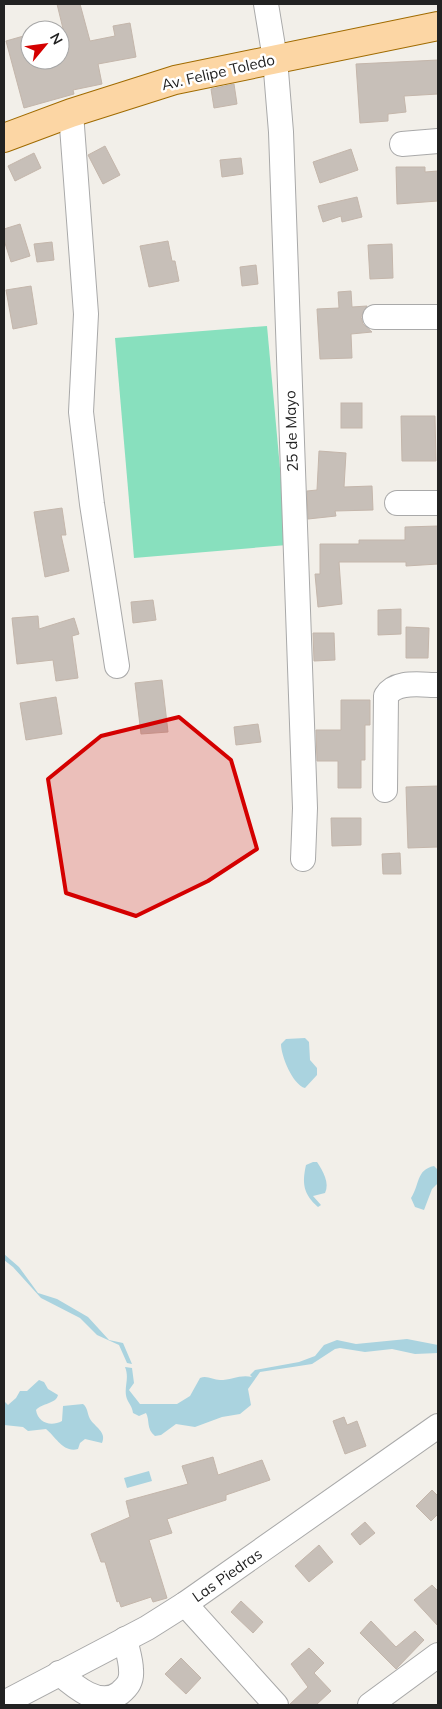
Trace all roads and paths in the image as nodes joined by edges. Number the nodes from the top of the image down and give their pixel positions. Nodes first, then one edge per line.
1 (266, 4) edge
2 (438, 26) edge
3 (275, 59) junction
4 (71, 113) junction
5 (4, 138) edge
6 (438, 141) edge
7 (402, 144) dead end
8 (375, 317) dead end
9 (438, 317) edge
10 (397, 503) dead end
11 (438, 503) edge
12 (117, 666) dead end
13 (438, 685) edge
14 (385, 790) dead end
15 (304, 860) dead end
16 (438, 1426) edge
17 (185, 1604) junction
18 (125, 1639) junction
19 (438, 1655) edge
20 (59, 1673) junction
21 (4, 1703) edge
22 (276, 1705) edge
23 (370, 1705) edge

1 - 3 street, 25 de Mayo
2 - 3 main road, Av. Felipe Toledo
3 - 4 main road, Av. Felipe Toledo
3 - 15 street, 25 de Mayo
4 - 5 main road, Av. Felipe Toledo
4 - 12 street
6 - 7 street
8 - 9 street
10 - 11 street
13 - 14 street
16 - 17 street, Las Piedras
17 - 18 street, Las Piedras
17 - 22 street
18 - 20 street, Las Piedras
18 - 20 street
19 - 23 street
20 - 21 street, Las Piedras

